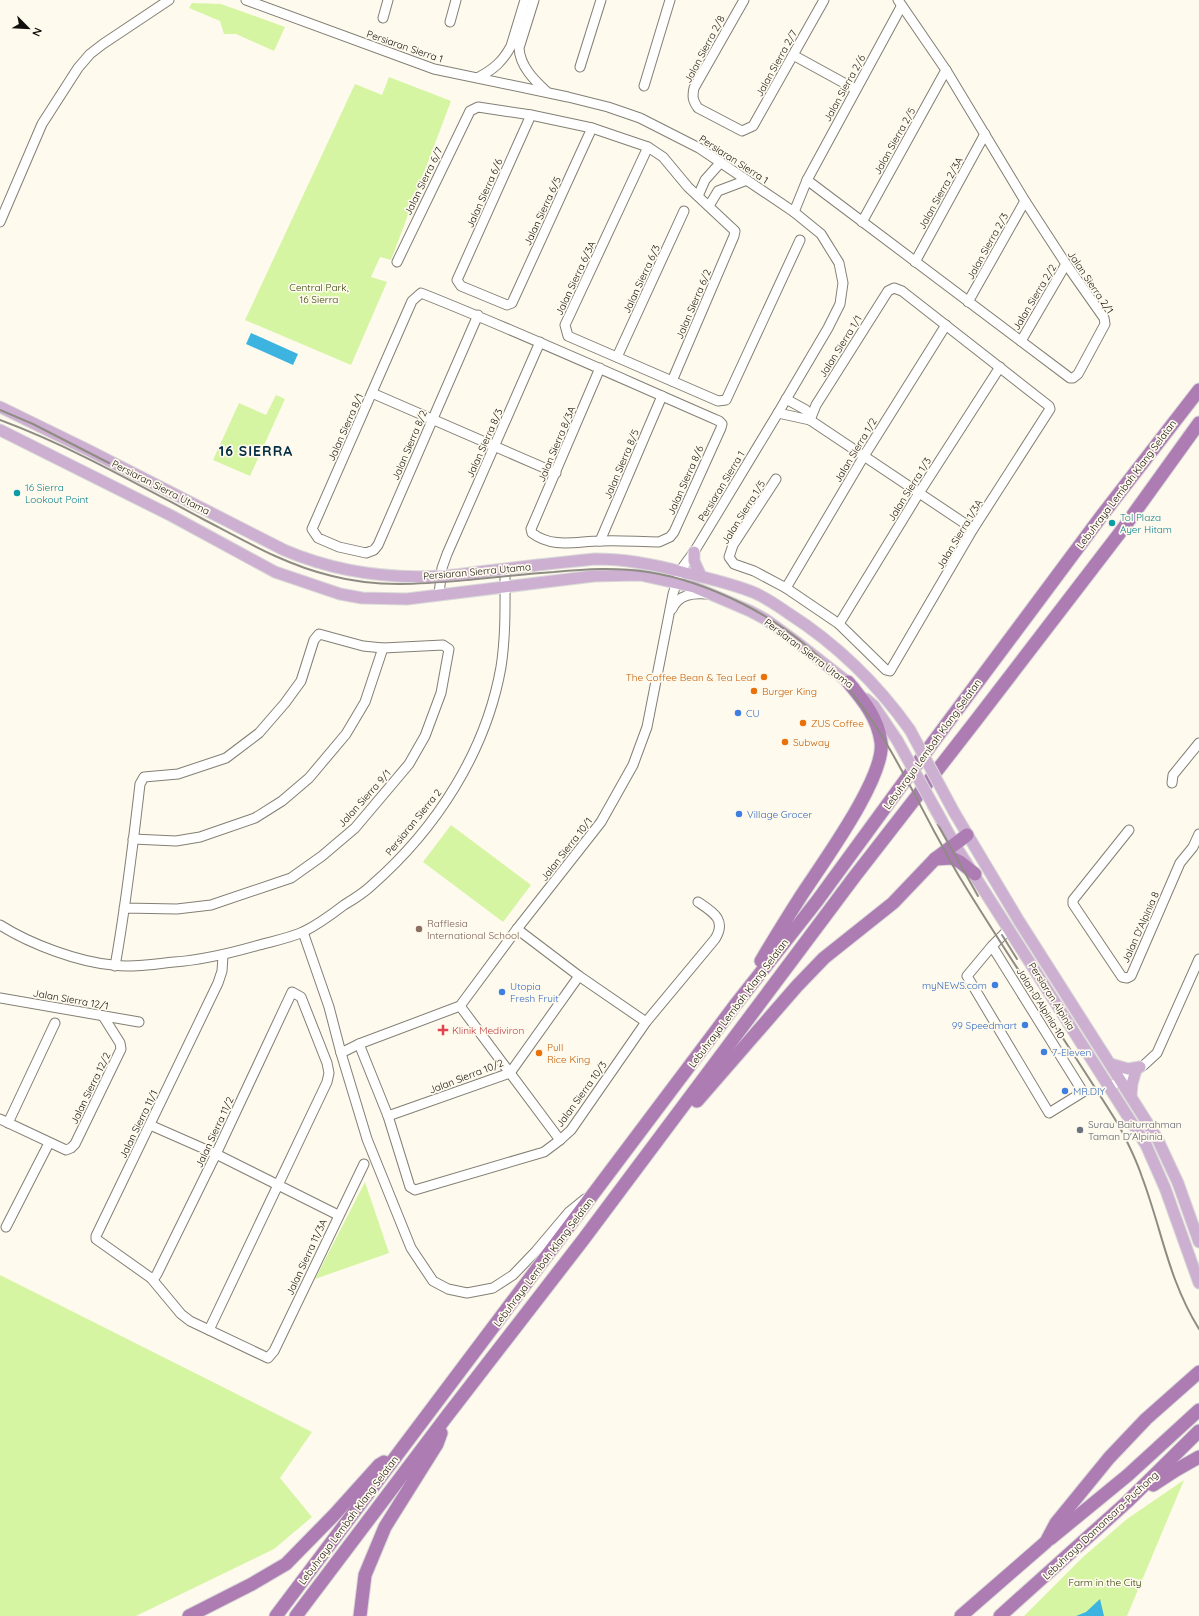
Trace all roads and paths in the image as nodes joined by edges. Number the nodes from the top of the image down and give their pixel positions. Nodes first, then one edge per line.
1 (169, 0) edge
2 (246, 0) edge
3 (388, 0) edge
4 (456, 0) edge
5 (525, 0) edge
6 (534, 0) edge
7 (601, 0) edge
8 (670, 0) edge
9 (744, 0) edge
10 (824, 0) edge
11 (899, 3) edge
12 (526, 12) junction
13 (383, 18) dead end
14 (450, 22) dead end
15 (515, 47) junction
16 (793, 55) junction
17 (499, 64) junction
18 (580, 67) dead end
19 (946, 70) junction
20 (528, 71) junction
21 (479, 77) junction
22 (494, 81) junction
23 (644, 86) dead end
24 (524, 87) junction
25 (855, 90) junction
26 (547, 92) junction
27 (531, 115) junction
28 (592, 128) junction
29 (742, 131) joint
30 (985, 134) junction
31 (648, 147) junction
32 (721, 162) junction
33 (747, 180) junction
34 (807, 180) junction
35 (698, 196) junction
36 (1025, 201) junction
37 (709, 206) junction
38 (684, 211) dead end
39 (794, 212) junction
40 (0, 222) edge
41 (862, 222) junction
42 (800, 240) dead end
43 (397, 262) dead end
44 (915, 262) junction
45 (1066, 264) junction
46 (968, 302) junction
47 (512, 303) joint
48 (478, 315) junction
49 (946, 325) junction
50 (1021, 341) junction
51 (540, 342) junction
52 (617, 357) junction
53 (1000, 367) junction
54 (600, 368) junction
55 (672, 381) junction
56 (1199, 390) edge
57 (372, 393) junction
58 (662, 396) junction
59 (786, 399) junction
60 (0, 407) edge
61 (778, 413) junction
62 (432, 419) junction
63 (810, 420) junction
64 (1199, 424) edge
65 (0, 430) edge
66 (494, 446) junction
67 (864, 456) junction
68 (556, 473) junction
69 (776, 479) dead end
70 (918, 493) junction
71 (973, 530) junction
72 (600, 540) junction
73 (340, 547) joint
74 (694, 552) junction
75 (505, 569) junction
76 (680, 571) junction
77 (441, 576) junction
78 (701, 576) junction
79 (677, 582) junction
80 (505, 586) junction
81 (786, 588) junction
82 (439, 594) junction
83 (715, 595) junction
84 (670, 616) junction
85 (839, 624) junction
86 (383, 648) junction
87 (848, 682) junction
88 (1199, 743) edge
89 (1172, 783) dead end
90 (954, 812) joint
91 (942, 822) joint
92 (1128, 830) dead end
93 (1199, 834) edge
94 (967, 835) junction
95 (133, 839) junction
96 (955, 845) junction
97 (1196, 848) edge
98 (935, 860) junction
99 (975, 874) junction
100 (698, 902) dead end
101 (124, 908) junction
102 (0, 925) edge
103 (518, 929) junction
104 (1009, 929) junction
105 (303, 932) junction
106 (992, 946) junction
107 (223, 956) junction
108 (1199, 959) edge
109 (114, 966) junction
110 (579, 976) junction
111 (0, 998) edge
112 (736, 1004) junction
113 (460, 1006) junction
114 (103, 1016) junction
115 (139, 1022) dead end
116 (646, 1022) junction
117 (55, 1023) dead end
118 (360, 1044) junction
119 (341, 1053) junction
120 (1111, 1064) junction
121 (1138, 1069) junction
122 (510, 1073) junction
123 (1120, 1080) junction
124 (1110, 1087) junction
125 (1131, 1096) junction
126 (388, 1116) junction
127 (4, 1121) edge
128 (150, 1125) junction
129 (560, 1140) junction
130 (49, 1142) junction
131 (216, 1154) junction
132 (364, 1164) dead end
133 (1178, 1183) junction
134 (278, 1185) junction
135 (601, 1185) junction
136 (1165, 1188) junction
137 (338, 1215) junction
138 (6, 1228) dead end
139 (583, 1240) junction
140 (1199, 1242) edge
141 (151, 1278) junction
142 (1199, 1283) edge
143 (209, 1330) junction
144 (1199, 1372) edge
145 (1199, 1410) edge
146 (447, 1416) junction
147 (1199, 1431) edge
148 (395, 1456) junction
149 (1199, 1457) edge
150 (1127, 1502) junction
151 (1046, 1542) junction
152 (189, 1616) edge
153 (276, 1616) edge
154 (296, 1616) edge
155 (360, 1616) edge
156 (961, 1616) edge
157 (1000, 1616) edge

1 - 40 street
2 - 21 street, Persiaran Sierra 1
3 - 13 street
4 - 14 street
5 - 12 street
6 - 12 street
7 - 18 street
8 - 23 street
9 - 29 street, Jalan Sierra 2/8
10 - 16 street, Jalan Sierra 2/7
11 - 19 street, Jalan Sierra 2/1
11 - 25 street, Jalan Sierra 2/6
12 - 15 street
15 - 17 street
15 - 20 street
16 - 25 street
16 - 29 street, Jalan Sierra 2/7
17 - 21 street
17 - 22 street
19 - 30 street, Jalan Sierra 2/1
19 - 41 street, Jalan Sierra 2/5
20 - 24 street
20 - 26 street
21 - 22 street, Persiaran Sierra 1
22 - 24 street, Persiaran Sierra 1
24 - 26 street, Persiaran Sierra 1
25 - 34 street, Jalan Sierra 2/6
26 - 32 street, Persiaran Sierra 1
27 - 28 street
27 - 43 street, Jalan Sierra 6/7
27 - 47 street, Jalan Sierra 6/6
28 - 31 street
28 - 47 street, Jalan Sierra 6/5
30 - 36 street, Jalan Sierra 2/1
30 - 44 street, Jalan Sierra 2/3A
31 - 35 street
31 - 52 street, Jalan Sierra 6/3A
32 - 33 street, Persiaran Sierra 1
32 - 35 street
33 - 37 street
33 - 39 street, Persiaran Sierra 1
34 - 39 street, Jalan Sierra 2/6
34 - 41 street, Jalan Sierra 2/1
35 - 37 street
36 - 45 street, Jalan Sierra 2/1
36 - 46 street, Jalan Sierra 2/3
37 - 55 street, Jalan Sierra 6/2
38 - 52 street, Jalan Sierra 6/3
39 - 59 street, Persiaran Sierra 1
41 - 44 street, Jalan Sierra 2/1
42 - 55 street, Jalan Sierra 6/3A
44 - 46 street, Jalan Sierra 2/1
45 - 50 street, Jalan Sierra 2/2
45 - 50 street, Jalan Sierra 2/1
46 - 50 street, Jalan Sierra 2/1
48 - 51 street
48 - 57 street, Jalan Sierra 8/1
48 - 62 street, Jalan Sierra 8/2
49 - 53 street
49 - 63 street, Jalan Sierra 1/1
49 - 67 street, Jalan Sierra 1/2
51 - 54 street
51 - 66 street, Jalan Sierra 8/3
52 - 55 street, Jalan Sierra 6/3A
53 - 70 street, Jalan Sierra 1/3
53 - 71 street, Jalan Sierra 1/3A
54 - 58 street
54 - 68 street, Jalan Sierra 8/3A
56 - 112 highway, Lebuhraya Lembah Klang Selatan
57 - 62 street
57 - 73 street, Jalan Sierra 8/1
58 - 72 street, Jalan Sierra 8/5
58 - 72 street, Jalan Sierra 8/6
59 - 61 street, Persiaran Sierra 1
59 - 63 street
60 - 77 main road, Persiaran Sierra Utama
61 - 63 street
61 - 74 street, Persiaran Sierra 1
62 - 66 street
62 - 73 street, Jalan Sierra 8/2
63 - 67 street
64 - 139 highway, Lebuhraya Lembah Klang Selatan
65 - 82 main road, Persiaran Sierra Utama
66 - 68 street
66 - 77 street, Jalan Sierra 8/3
67 - 70 street
67 - 81 street, Jalan Sierra 1/2
68 - 72 street, Jalan Sierra 8/3A
69 - 81 street, Jalan Sierra 1/5
70 - 71 street
70 - 85 street, Jalan Sierra 1/3
71 - 85 street, Jalan Sierra 1/3A
74 - 76 street, Persiaran Sierra 1
74 - 78 main road
75 - 76 main road, Persiaran Sierra Utama
75 - 77 main road, Persiaran Sierra Utama
75 - 80 street, Persiaran Sierra 2
76 - 78 main road, Persiaran Sierra Utama
76 - 79 street, Persiaran Sierra 1
77 - 82 street, Jalan Sierra 8/3
78 - 90 main road, Persiaran Sierra Utama, bridge
79 - 80 main road, Persiaran Sierra Utama
79 - 83 main road, Persiaran Sierra Utama
79 - 84 street, Jalan Sierra 10/1
80 - 82 main road, Persiaran Sierra Utama
80 - 105 street, Persiaran Sierra 2
81 - 85 street
83 - 84 street
83 - 87 main road, Persiaran Sierra Utama
84 - 103 street, Jalan Sierra 10/1
86 - 95 street
86 - 95 street
86 - 101 street, Jalan Sierra 9/1
87 - 91 main road, Persiaran Sierra Utama, bridge
87 - 112 highway
88 - 89 street
90 - 94 main road, Persiaran Alpinia
91 - 96 main road, Persiaran Alpinia
92 - 97 street, Jalan D'Alpinia 8
93 - 97 street
94 - 96 highway
94 - 120 main road, Persiaran Alpinia
95 - 101 street
96 - 98 highway
96 - 99 main road, Persiaran Alpinia
98 - 99 highway
98 - 139 highway
99 - 104 main road, Persiaran Alpinia
100 - 116 street, Jalan Sierra 10/3
101 - 109 street
102 - 109 street, Persiaran Sierra 2
103 - 110 street
103 - 113 street, Jalan Sierra 10/1
104 - 106 street
104 - 124 main road, Persiaran Alpinia
105 - 107 street, Persiaran Sierra 2
105 - 119 street
106 - 106 street, Jalan D'Alpinia 10
107 - 109 street, Persiaran Sierra 2
107 - 128 street, Jalan Sierra 11/1
108 - 121 street
110 - 116 street
110 - 122 street, Jalan Sierra 10/2
111 - 114 street, Jalan Sierra 12/1
112 - 135 highway, Lebuhraya Lembah Klang Selatan
113 - 118 street
113 - 122 street
114 - 115 street, Jalan Sierra 12/1
114 - 130 street, Jalan Sierra 12/2
116 - 129 street, Jalan Sierra 10/3
117 - 127 street
118 - 119 street
118 - 126 street
119 - 135 street
120 - 121 main road
120 - 123 main road, Persiaran Alpinia
121 - 123 street
121 - 125 main road
122 - 126 street, Jalan Sierra 10/2
122 - 129 street
123 - 124 street
123 - 125 main road, Persiaran Alpinia
124 - 136 main road, Persiaran Alpinia
125 - 133 main road, Persiaran Alpinia
126 - 129 street, Jalan Sierra 10/3
127 - 130 street
128 - 131 street
128 - 141 street, Jalan Sierra 11/1
130 - 138 street
131 - 134 street
131 - 134 street, Jalan Sierra 11/2
131 - 141 street, Jalan Sierra 11/2
132 - 137 street, Jalan Sierra 11/3A
133 - 136 main road
133 - 140 main road, Persiaran Alpinia
134 - 137 street
134 - 143 street
135 - 148 highway, Lebuhraya Lembah Klang Selatan
136 - 142 main road, Persiaran Alpinia
137 - 143 street, Jalan Sierra 11/3A
139 - 146 highway, Lebuhraya Lembah Klang Selatan
141 - 143 street
144 - 151 highway
145 - 151 highway, Lebuhraya Damansara–Puchong
146 - 154 highway, Lebuhraya Lembah Klang Selatan
146 - 155 highway
147 - 150 highway, Lebuhraya Damansara–Puchong
148 - 152 highway
148 - 153 highway, Lebuhraya Lembah Klang Selatan
149 - 150 highway
150 - 157 highway, Lebuhraya Damansara–Puchong
151 - 156 highway, Lebuhraya Damansara–Puchong

